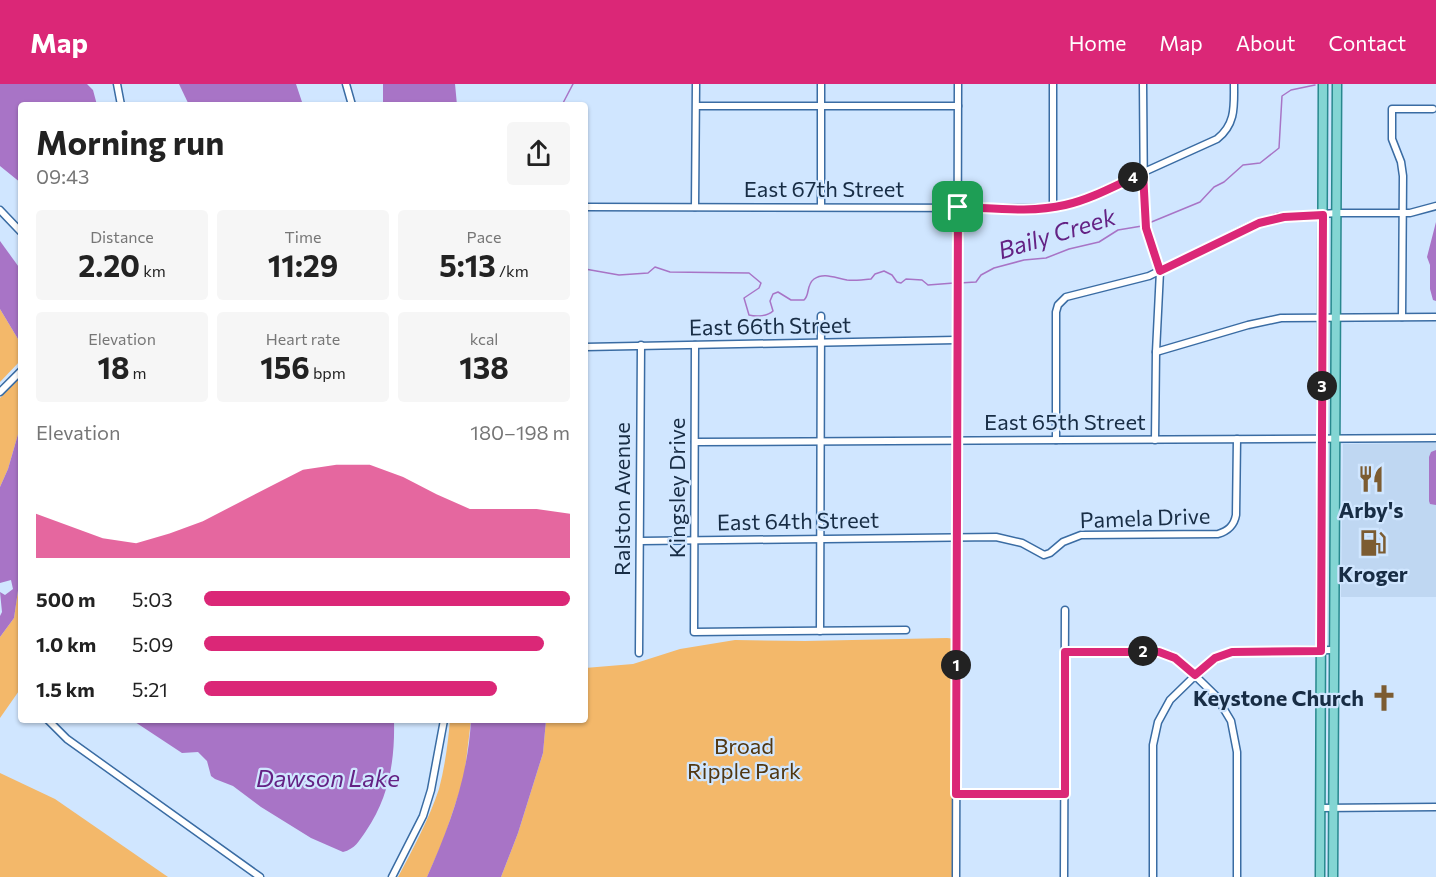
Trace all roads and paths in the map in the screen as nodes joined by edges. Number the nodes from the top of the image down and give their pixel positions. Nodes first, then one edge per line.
1 (117, 84) edge
2 (346, 84) edge
3 (696, 84) edge
4 (821, 84) edge
5 (958, 84) edge
6 (1053, 84) edge
7 (1143, 84) edge
8 (1234, 84) edge
9 (1337, 85) edge
10 (1323, 89) edge
11 (120, 102) edge
12 (351, 102) edge
13 (697, 106) junction
14 (821, 106) junction
15 (958, 106) junction
16 (1433, 109) dead end
17 (1143, 173) junction
18 (1436, 206) edge
19 (588, 207) edge
20 (695, 207) junction
21 (821, 207) junction
22 (958, 207) junction
23 (1053, 207) junction
24 (0, 210) edge
25 (1401, 213) junction
26 (1330, 214) junction
27 (18, 229) edge
28 (1160, 271) junction
29 (821, 316) dead end
30 (1329, 317) junction
31 (1402, 317) junction
32 (1436, 317) edge
33 (956, 340) junction
34 (820, 344) junction
35 (641, 345) junction
36 (695, 345) junction
37 (588, 347) edge
38 (1156, 352) junction
39 (18, 374) edge
40 (0, 392) edge
41 (1436, 438) edge
42 (1237, 439) junction
43 (1322, 439) junction
44 (1336, 439) junction
45 (1056, 440) junction
46 (1155, 440) junction
47 (957, 441) junction
48 (695, 442) junction
49 (820, 442) junction
50 (956, 537) junction
51 (820, 539) junction
52 (695, 540) junction
53 (641, 541) junction
54 (1047, 555) joint
55 (1065, 610) dead end
56 (906, 630) dead end
57 (820, 631) junction
58 (1334, 650) junction
59 (1321, 651) junction
60 (1065, 652) junction
61 (639, 653) dead end
62 (1195, 675) junction
63 (51, 723) edge
64 (443, 723) edge
65 (956, 794) junction
66 (1065, 794) junction
67 (1436, 807) edge
68 (1320, 808) junction
69 (1334, 808) junction
70 (260, 877) edge
71 (392, 877) edge
72 (956, 877) edge
73 (1064, 877) edge
74 (1153, 877) edge
75 (1237, 877) edge
76 (1320, 877) edge
77 (1333, 877) edge

1 - 11 street
2 - 12 street
3 - 13 street
4 - 14 street
5 - 15 street
6 - 23 street
7 - 17 street
8 - 17 street, East 67th Street
9 - 26 main road
10 - 26 main road
13 - 14 street
13 - 20 street
14 - 15 street
14 - 21 street
15 - 22 street
16 - 25 street
17 - 23 street, East 67th Street
17 - 28 street
18 - 25 street
19 - 20 street, East 67th Street
20 - 21 street, East 67th Street
21 - 22 street, East 67th Street
22 - 23 street, East 67th Street
22 - 33 street
24 - 27 street
25 - 26 street
25 - 31 street
26 - 28 street
26 - 30 main road
26 - 30 main road
28 - 38 street
28 - 45 street
29 - 34 street
30 - 31 street
30 - 38 street
30 - 43 main road
30 - 44 main road
31 - 32 street
33 - 34 street, East 66th Street
33 - 47 street
34 - 36 street, East 66th Street
34 - 49 street
35 - 36 street, East 66th Street
35 - 37 street, East 66th Street
35 - 53 street, Ralston Avenue
36 - 48 street, Kingsley Drive
38 - 46 street
39 - 40 street
41 - 44 street, East 65th Street
42 - 43 street, East 65th Street
42 - 46 street, East 65th Street
42 - 54 street, Pamela Drive
43 - 44 street, East 65th Street
43 - 59 main road
44 - 58 main road
45 - 46 street, East 65th Street
45 - 47 street, East 65th Street
47 - 49 street, East 65th Street
47 - 50 street
48 - 49 street, East 65th Street
48 - 52 street, Kingsley Drive
49 - 51 street
50 - 51 street, East 64th Street
50 - 54 street, East 64th Street
50 - 65 street
51 - 52 street, East 64th Street
51 - 57 street
52 - 53 street, East 64th Street
52 - 57 street, Kingsley Drive
53 - 61 street, Ralston Avenue
55 - 60 street
56 - 57 street
58 - 59 street
58 - 69 main road
59 - 62 street
59 - 68 main road
60 - 62 street
60 - 66 street
62 - 74 street
62 - 75 street
63 - 70 street
64 - 71 street
65 - 66 street
65 - 72 street
66 - 73 street
67 - 69 street
68 - 69 street
68 - 76 main road
69 - 77 main road

